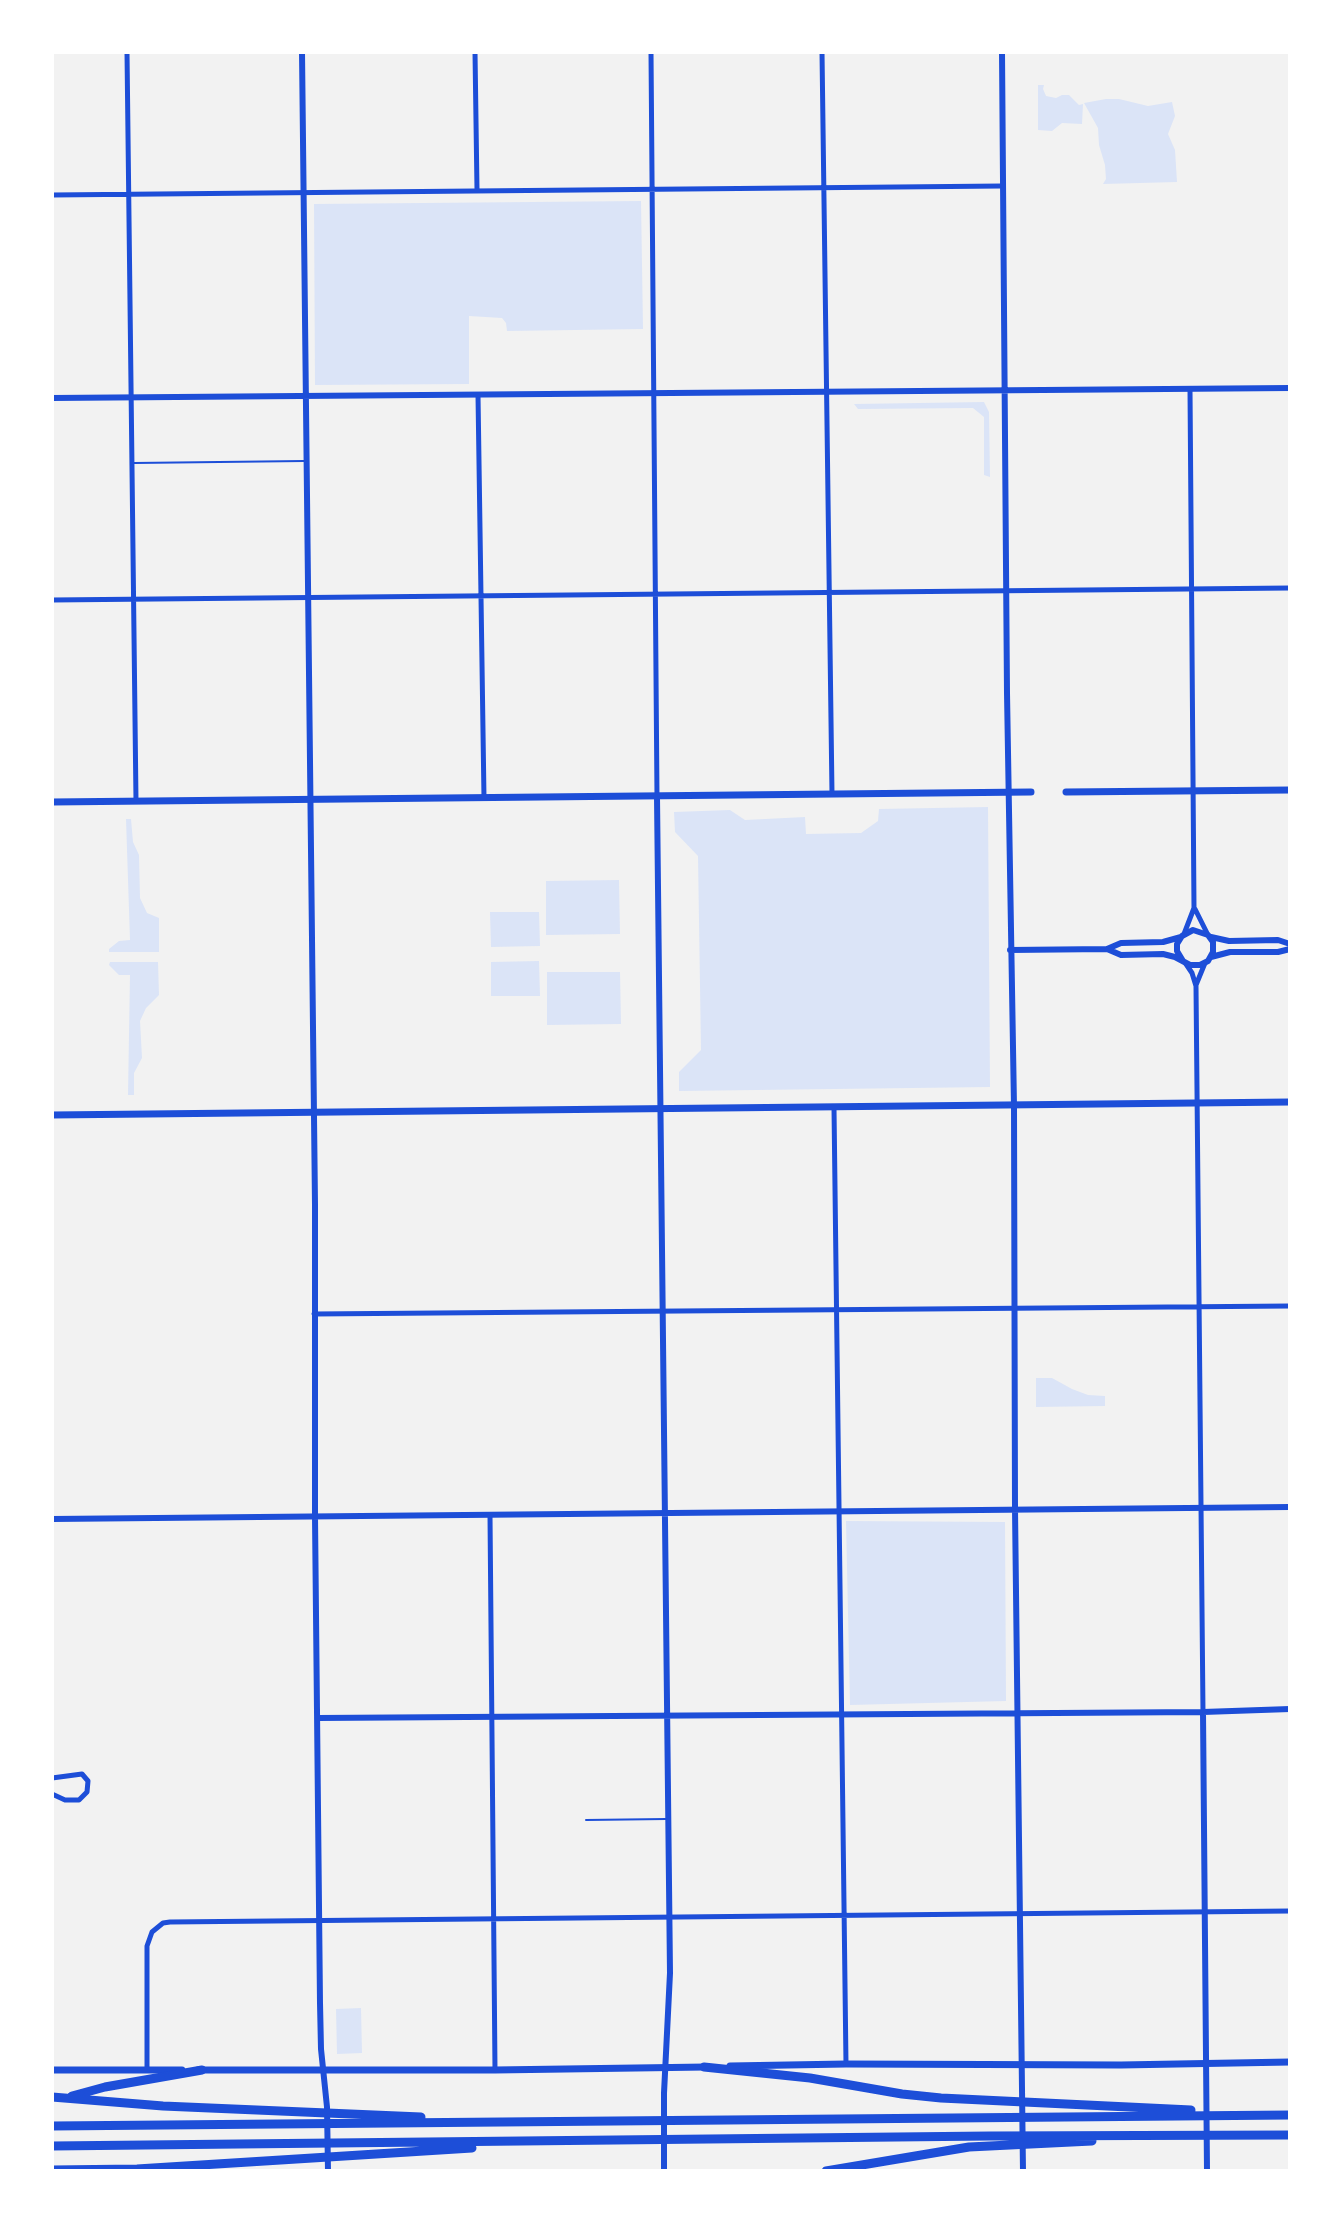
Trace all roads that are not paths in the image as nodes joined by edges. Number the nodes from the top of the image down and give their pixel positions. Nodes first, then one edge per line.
1 (127, 52) edge
2 (302, 52) edge
3 (475, 52) edge
4 (651, 52) edge
5 (822, 52) edge
6 (1002, 52) edge
7 (1002, 186) junction
8 (825, 188) junction
9 (652, 189) junction
10 (477, 190) junction
11 (304, 193) junction
12 (129, 194) junction
13 (52, 195) edge
14 (1190, 388) junction
15 (1290, 388) edge
16 (1004, 390) junction
17 (827, 391) junction
18 (653, 392) junction
19 (478, 395) junction
20 (305, 397) junction
21 (52, 398) edge
22 (131, 398) junction
23 (305, 461) junction
24 (132, 463) junction
25 (1191, 588) junction
26 (1290, 588) edge
27 (1007, 591) junction
28 (830, 592) junction
29 (656, 595) junction
30 (481, 596) junction
31 (307, 598) junction
32 (132, 599) junction
33 (52, 600) edge
34 (1194, 790) junction
35 (1290, 790) edge
36 (1031, 792) dead end
37 (1066, 792) dead end
38 (1009, 793) junction
39 (832, 795) junction
40 (657, 797) junction
41 (484, 798) junction
42 (309, 800) junction
43 (136, 801) junction
44 (52, 802) edge
45 (1194, 908) junction
46 (1183, 935) junction
47 (1209, 936) junction
48 (1290, 946) edge
49 (1107, 949) junction
50 (1010, 950) junction
51 (1208, 960) junction
52 (1184, 962) junction
53 (1196, 986) junction
54 (1290, 1102) edge
55 (1197, 1104) junction
56 (1014, 1106) junction
57 (834, 1108) junction
58 (660, 1110) junction
59 (313, 1113) junction
60 (52, 1115) edge
61 (1290, 1306) edge
62 (1198, 1307) junction
63 (1014, 1308) junction
64 (836, 1309) junction
65 (662, 1311) junction
66 (314, 1314) junction
67 (1201, 1507) junction
68 (1290, 1507) edge
69 (1015, 1509) junction
70 (839, 1511) junction
71 (664, 1514) junction
72 (490, 1515) junction
73 (315, 1517) junction
74 (52, 1519) edge
75 (1290, 1709) edge
76 (1017, 1712) junction
77 (1203, 1712) junction
78 (841, 1713) junction
79 (667, 1715) junction
80 (492, 1716) junction
81 (318, 1718) junction
82 (52, 1778) edge
83 (52, 1794) edge
84 (668, 1819) junction
85 (586, 1820) dead end
86 (1290, 1911) edge
87 (1204, 1912) junction
88 (1021, 1914) junction
89 (844, 1916) junction
90 (669, 1918) junction
91 (320, 1920) junction
92 (494, 1920) junction
93 (1290, 2062) edge
94 (1207, 2063) junction
95 (846, 2064) junction
96 (1021, 2064) junction
97 (704, 2067) junction
98 (666, 2068) junction
99 (52, 2070) edge
100 (147, 2070) junction
101 (202, 2070) junction
102 (495, 2070) junction
103 (325, 2071) junction
104 (52, 2099) edge
105 (1290, 2114) edge
106 (532, 2122) junction
107 (52, 2126) edge
108 (1152, 2135) junction
109 (1290, 2135) edge
110 (556, 2142) junction
111 (52, 2146) edge
112 (52, 2170) edge
113 (328, 2171) edge
114 (664, 2171) edge
115 (826, 2171) edge
116 (1023, 2171) edge
117 (1207, 2171) edge

1 - 12 street
2 - 11 street
3 - 10 street
4 - 9 street
5 - 8 street
6 - 7 street
7 - 8 street
7 - 16 street
8 - 9 street
8 - 17 street
9 - 10 street
9 - 18 street
10 - 11 street
11 - 12 street
11 - 20 street
12 - 13 street
12 - 22 street
14 - 15 street
14 - 16 street
14 - 25 street
16 - 17 street
16 - 27 street
17 - 18 street
17 - 28 street
18 - 19 street
18 - 29 street
19 - 20 street
19 - 30 street
20 - 22 street
20 - 23 street
21 - 22 street
22 - 24 street
23 - 24 lane
23 - 31 street
24 - 32 street
25 - 26 street
25 - 27 street
25 - 34 street
27 - 28 street
27 - 38 street
28 - 29 street
28 - 39 street
29 - 30 street
29 - 40 street
30 - 31 street
30 - 41 street
31 - 32 street
31 - 42 street
32 - 33 street
32 - 43 street
34 - 35 main road
34 - 37 main road
34 - 45 street
36 - 38 main road
38 - 39 main road
38 - 50 street
39 - 40 main road
40 - 41 main road
40 - 58 street
41 - 42 main road
42 - 43 main road
42 - 59 street
43 - 44 main road
45 - 46 street
45 - 47 street
46 - 47 street
46 - 49 street
46 - 52 street
47 - 48 street
47 - 51 street
48 - 51 street
49 - 50 street
49 - 52 street
50 - 56 street
51 - 52 street
51 - 53 street
52 - 53 street
53 - 55 street
54 - 55 main road
55 - 56 main road
55 - 62 street
56 - 57 main road
56 - 63 street
57 - 58 main road
57 - 64 street
58 - 59 main road
58 - 65 street
59 - 60 main road
59 - 66 street
61 - 62 street
62 - 63 street
62 - 67 street
63 - 64 street
63 - 69 street
64 - 65 street
64 - 70 street
65 - 66 street
65 - 71 street
66 - 73 street
67 - 68 street
67 - 69 street
67 - 77 street
69 - 70 street
69 - 76 street
70 - 71 street
70 - 78 street
71 - 72 street
71 - 79 street
72 - 73 street
72 - 80 street
73 - 74 street
73 - 81 street
75 - 77 street
76 - 77 street
76 - 78 street
76 - 88 street
77 - 87 street
78 - 79 street
78 - 89 street
79 - 80 street
79 - 84 street
80 - 81 street
80 - 92 street
81 - 91 street
82 - 83 street
84 - 85 lane
84 - 90 street
86 - 87 street
87 - 88 street
87 - 94 street
88 - 89 street
88 - 96 street
89 - 90 street
89 - 95 street
90 - 92 street
90 - 98 street
91 - 92 street
91 - 100 street
91 - 103 street
92 - 102 street
93 - 94 main road
94 - 96 main road
94 - 117 street
95 - 96 main road
95 - 97 main road
96 - 116 street
97 - 98 main road
97 - 105 highway
98 - 102 main road
98 - 114 street
99 - 100 main road
100 - 101 main road
101 - 103 main road
101 - 104 highway
102 - 103 main road
103 - 113 street
104 - 106 highway
105 - 106 highway
106 - 107 highway
108 - 109 highway
108 - 110 highway
108 - 115 highway
110 - 111 highway
110 - 112 highway

